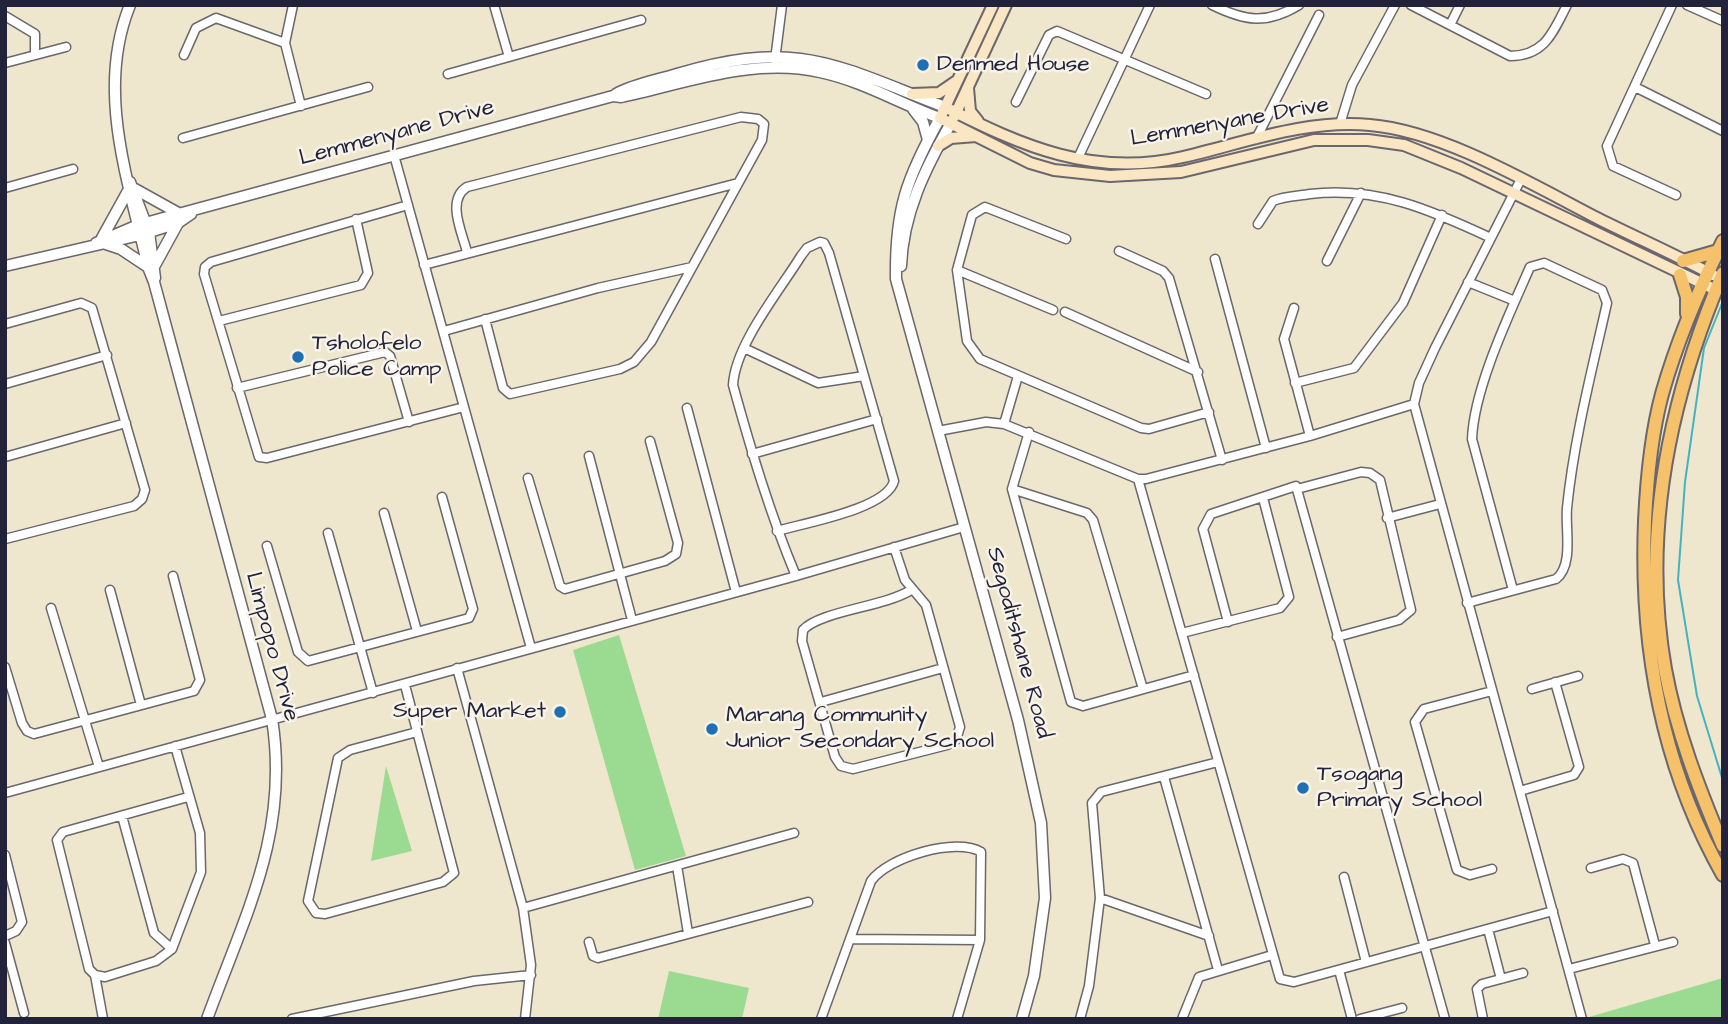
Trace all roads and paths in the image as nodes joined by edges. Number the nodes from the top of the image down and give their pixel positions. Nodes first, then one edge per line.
1 (130, 5) edge
2 (293, 5) edge
3 (494, 5) edge
4 (782, 5) edge
5 (993, 5) edge
6 (1006, 5) edge
7 (1150, 5) edge
8 (1212, 5) edge
9 (1298, 5) edge
10 (1395, 5) edge
11 (1411, 5) edge
12 (1460, 5) edge
13 (1567, 5) edge
14 (1672, 5) edge
15 (1687, 5) edge
16 (1319, 15) dead end
17 (5, 16) edge
18 (641, 20) dead end
19 (1723, 21) edge
20 (1450, 25) junction
21 (285, 43) junction
22 (66, 47) dead end
23 (35, 55) junction
24 (184, 55) dead end
25 (775, 55) junction
26 (509, 57) junction
27 (1124, 58) junction
28 (5, 63) edge
29 (775, 67) junction
30 (448, 74) dead end
31 (957, 80) junction
32 (968, 85) junction
33 (368, 87) dead end
34 (1635, 87) junction
35 (912, 94) junction
36 (1206, 94) dead end
37 (613, 96) junction
38 (1016, 102) dead end
39 (300, 106) junction
40 (912, 107) junction
41 (948, 115) junction
42 (1340, 124) junction
43 (981, 131) junction
44 (1723, 131) edge
45 (183, 138) dead end
46 (1256, 139) junction
47 (933, 143) junction
48 (394, 155) junction
49 (1078, 158) junction
50 (73, 169) dead end
51 (1521, 179) junction
52 (738, 183) junction
53 (5, 188) edge
54 (132, 190) junction
55 (1362, 193) junction
56 (1512, 194) junction
57 (1676, 195) dead end
58 (408, 205) junction
59 (1442, 215) junction
60 (184, 217) junction
61 (356, 219) junction
62 (1258, 224) dead end
63 (143, 229) junction
64 (1490, 238) junction
65 (1066, 239) dead end
66 (101, 241) junction
67 (1720, 246) edge
68 (1119, 251) dead end
69 (467, 252) junction
70 (1215, 259) dead end
71 (1326, 261) dead end
72 (424, 265) junction
73 (5, 266) edge
74 (151, 266) junction
75 (692, 267) junction
76 (1681, 268) junction
77 (957, 270) junction
78 (1705, 278) junction
79 (1719, 280) edge
80 (1468, 282) junction
81 (1515, 301) junction
82 (1294, 308) dead end
83 (1053, 310) dead end
84 (1065, 312) dead end
85 (1686, 318) junction
86 (485, 319) junction
87 (219, 321) junction
88 (5, 324) edge
89 (444, 331) junction
90 (744, 348) junction
91 (107, 355) junction
92 (1198, 372) junction
93 (864, 376) junction
94 (1018, 376) junction
95 (1296, 383) junction
96 (5, 384) edge
97 (237, 388) junction
98 (1413, 404) junction
99 (464, 407) junction
100 (687, 408) dead end
101 (1209, 412) junction
102 (877, 419) junction
103 (409, 422) junction
104 (126, 423) junction
105 (1004, 424) junction
106 (938, 431) junction
107 (1029, 432) junction
108 (1310, 436) junction
109 (650, 441) dead end
110 (1266, 448) junction
111 (752, 454) junction
112 (589, 456) dead end
113 (5, 457) edge
114 (1222, 460) junction
115 (528, 478) dead end
116 (1138, 479) junction
117 (1012, 489) junction
118 (1297, 489) junction
119 (442, 497) dead end
120 (1262, 498) junction
121 (1440, 504) junction
122 (384, 513) dead end
123 (1387, 519) junction
124 (964, 527) junction
125 (777, 531) junction
126 (328, 533) dead end
127 (5, 539) edge
128 (267, 546) dead end
129 (894, 547) junction
130 (620, 574) junction
131 (173, 576) dead end
132 (796, 576) junction
133 (110, 590) dead end
134 (912, 590) junction
135 (1513, 590) junction
136 (736, 592) junction
137 (1467, 603) junction
138 (51, 608) dead end
139 (632, 621) junction
140 (1228, 622) junction
141 (417, 631) junction
142 (1182, 633) junction
143 (1337, 637) junction
144 (360, 647) junction
145 (531, 648) junction
146 (5, 667) edge
147 (457, 668) junction
148 (943, 668) junction
149 (1194, 675) junction
150 (1578, 676) dead end
151 (1555, 682) junction
152 (405, 685) junction
153 (1143, 689) junction
154 (1532, 689) dead end
155 (1492, 691) junction
156 (373, 693) junction
157 (821, 702) junction
158 (141, 705) junction
159 (272, 719) junction
160 (86, 720) junction
161 (417, 732) junction
162 (175, 746) junction
163 (1218, 762) junction
164 (99, 767) junction
165 (1164, 777) junction
166 (1520, 792) junction
167 (5, 793) edge
168 (188, 797) junction
169 (122, 816) junction
170 (794, 833) dead end
171 (1723, 846) edge
172 (5, 855) edge
173 (677, 866) junction
174 (1591, 868) dead end
175 (1492, 869) dead end
176 (1723, 875) edge
177 (1343, 877) dead end
178 (1100, 898) junction
179 (808, 902) dead end
180 (523, 908) junction
181 (1553, 911) junction
182 (1488, 929) junction
183 (688, 933) junction
184 (5, 936) edge
185 (1209, 936) junction
186 (850, 939) junction
187 (979, 940) junction
188 (589, 942) dead end
189 (1673, 942) dead end
190 (5, 943) edge
191 (1425, 946) junction
192 (1655, 946) junction
193 (172, 949) junction
194 (1272, 955) junction
195 (1366, 962) junction
196 (1569, 969) junction
197 (1218, 970) junction
198 (1339, 970) junction
199 (1523, 973) dead end
200 (95, 975) junction
201 (531, 975) junction
202 (15, 977) junction
203 (1501, 979) junction
204 (5, 980) edge
205 (1402, 1008) dead end
206 (24, 1013) dead end
207 (103, 1019) edge
208 (207, 1019) edge
209 (292, 1019) edge
210 (526, 1019) edge
211 (821, 1019) edge
212 (957, 1019) edge
213 (1022, 1019) edge
214 (1080, 1019) edge
215 (1182, 1019) edge
216 (1352, 1019) edge
217 (1360, 1019) edge
218 (1445, 1019) edge
219 (1483, 1019) edge
220 (1582, 1019) edge

1 - 54 street, Limpopo Drive
2 - 21 street
3 - 26 street
4 - 25 street
5 - 31 main road, Segoditshane Road
6 - 32 main road, Segoditshane Road
7 - 27 street
8 - 9 street
10 - 42 street
11 - 20 street
12 - 20 street
13 - 20 street
14 - 34 street
15 - 19 street
16 - 46 street
17 - 23 street
18 - 26 street
21 - 24 street
21 - 39 street
22 - 23 street
23 - 28 street
25 - 29 street
25 - 35 street, Lemmenyane Drive
25 - 37 street, Lemmenyane Drive
26 - 30 street
27 - 36 street
27 - 38 street
27 - 49 street
29 - 37 street, Lemmenyane Drive
29 - 40 street, Lemmenyane Drive
31 - 35 main road
31 - 41 main road, Segoditshane Road
32 - 41 main road, Segoditshane Road
32 - 43 main road
33 - 39 street
34 - 44 street
34 - 57 street
35 - 41 street, Lemmenyane Drive
37 - 48 street, Lemmenyane Drive
39 - 45 street
40 - 41 street, Lemmenyane Drive
40 - 47 street
41 - 43 main road, Lemmenyane Drive
41 - 47 street, Segoditshane Road
42 - 46 main road, Lemmenyane Drive
42 - 51 main road, Lemmenyane Drive
43 - 47 main road
43 - 49 main road, Lemmenyane Drive
43 - 56 main road, Lemmenyane Drive
46 - 49 main road, Lemmenyane Drive
47 - 106 street, Segoditshane Road
48 - 58 street
48 - 60 street, Lemmenyane Drive
50 - 53 street
51 - 56 street
51 - 76 main road, Lemmenyane Drive
52 - 69 street
52 - 69 street
52 - 75 street
54 - 60 street
54 - 63 street, Limpopo Drive
54 - 66 street
55 - 59 street
55 - 62 street
55 - 71 street
56 - 64 street
56 - 76 main road, Lemmenyane Drive
58 - 61 street
58 - 72 street
59 - 64 street
59 - 95 street
60 - 63 street, Lemmenyane Drive
60 - 74 street
61 - 87 street
61 - 87 street
63 - 66 street, Lemmenyane Drive
63 - 74 street, Limpopo Drive
64 - 80 street
65 - 77 street
66 - 73 street
66 - 74 street
67 - 76 main road
67 - 78 main road
68 - 92 street
69 - 72 street
70 - 110 street
72 - 89 street
74 - 159 street, Limpopo Drive
75 - 86 street
75 - 86 street
76 - 78 main road, Lemmenyane Drive
76 - 85 main road
77 - 83 street
77 - 94 street
78 - 79 main road, Lemmenyane Drive
78 - 85 main road
79 - 171 main road
80 - 81 street
80 - 98 street
81 - 135 street
81 - 135 street
82 - 95 street
84 - 92 street
85 - 176 main road
86 - 89 street
87 - 97 street
88 - 91 street
89 - 99 street
90 - 93 street
90 - 93 street
90 - 111 street
91 - 96 street
91 - 104 street
92 - 101 street
93 - 102 street
94 - 101 street
94 - 105 street
95 - 108 street
97 - 103 street
97 - 103 street
98 - 108 street
98 - 121 street
99 - 103 street
99 - 145 street
100 - 136 street
101 - 114 street
102 - 111 street
102 - 125 street
104 - 113 street
104 - 127 street
105 - 106 street
105 - 107 street
106 - 124 street, Segoditshane Road
107 - 116 street
107 - 117 street
108 - 110 street
109 - 130 street
110 - 114 street
111 - 125 street
112 - 130 street
114 - 116 street
115 - 130 street
116 - 142 street
117 - 153 street
117 - 153 street
118 - 120 street
118 - 123 street
118 - 143 street
119 - 141 street
120 - 140 street
120 - 140 street
121 - 123 street
121 - 137 street
122 - 141 street
123 - 143 street
124 - 129 street
124 - 213 street, Segoditshane Road
125 - 132 street
126 - 144 street
128 - 144 street
129 - 132 street
129 - 134 street
130 - 139 street
131 - 158 street
132 - 136 street
133 - 158 street
134 - 148 street
134 - 157 street
135 - 137 street
136 - 139 street
137 - 155 street
138 - 160 street
139 - 145 street
140 - 142 street
141 - 144 street
142 - 149 street
143 - 191 street
144 - 156 street
145 - 147 street
146 - 160 street
147 - 152 street
147 - 180 street
148 - 157 street
148 - 157 street
149 - 153 street
149 - 163 street
150 - 151 street
151 - 154 street
151 - 166 street
152 - 156 street
152 - 161 street
155 - 166 street
155 - 175 street
156 - 159 street
158 - 160 street
159 - 162 street
159 - 208 street, Limpopo Drive
160 - 164 street
161 - 161 street
162 - 164 street
162 - 168 street
163 - 165 street
163 - 194 street
164 - 167 street
165 - 178 street
165 - 185 street
166 - 181 street
168 - 169 street
168 - 193 street
169 - 193 street
169 - 200 street
170 - 173 street
172 - 184 street
173 - 180 street
173 - 183 street
174 - 192 street
177 - 195 street
178 - 185 street
178 - 214 street
179 - 183 street
180 - 201 street
181 - 182 street
181 - 196 street
182 - 191 street
182 - 203 street
183 - 188 street
185 - 197 street
186 - 187 street
186 - 187 street
186 - 211 street
187 - 212 street
189 - 192 street
190 - 202 street
191 - 195 street
191 - 218 street
192 - 196 street
193 - 200 street
194 - 197 street
194 - 198 street
195 - 198 street
196 - 220 street
197 - 215 street
198 - 216 street
199 - 203 street
200 - 207 street
201 - 209 street
201 - 210 street
202 - 204 street
202 - 206 street
203 - 219 street
205 - 217 street

